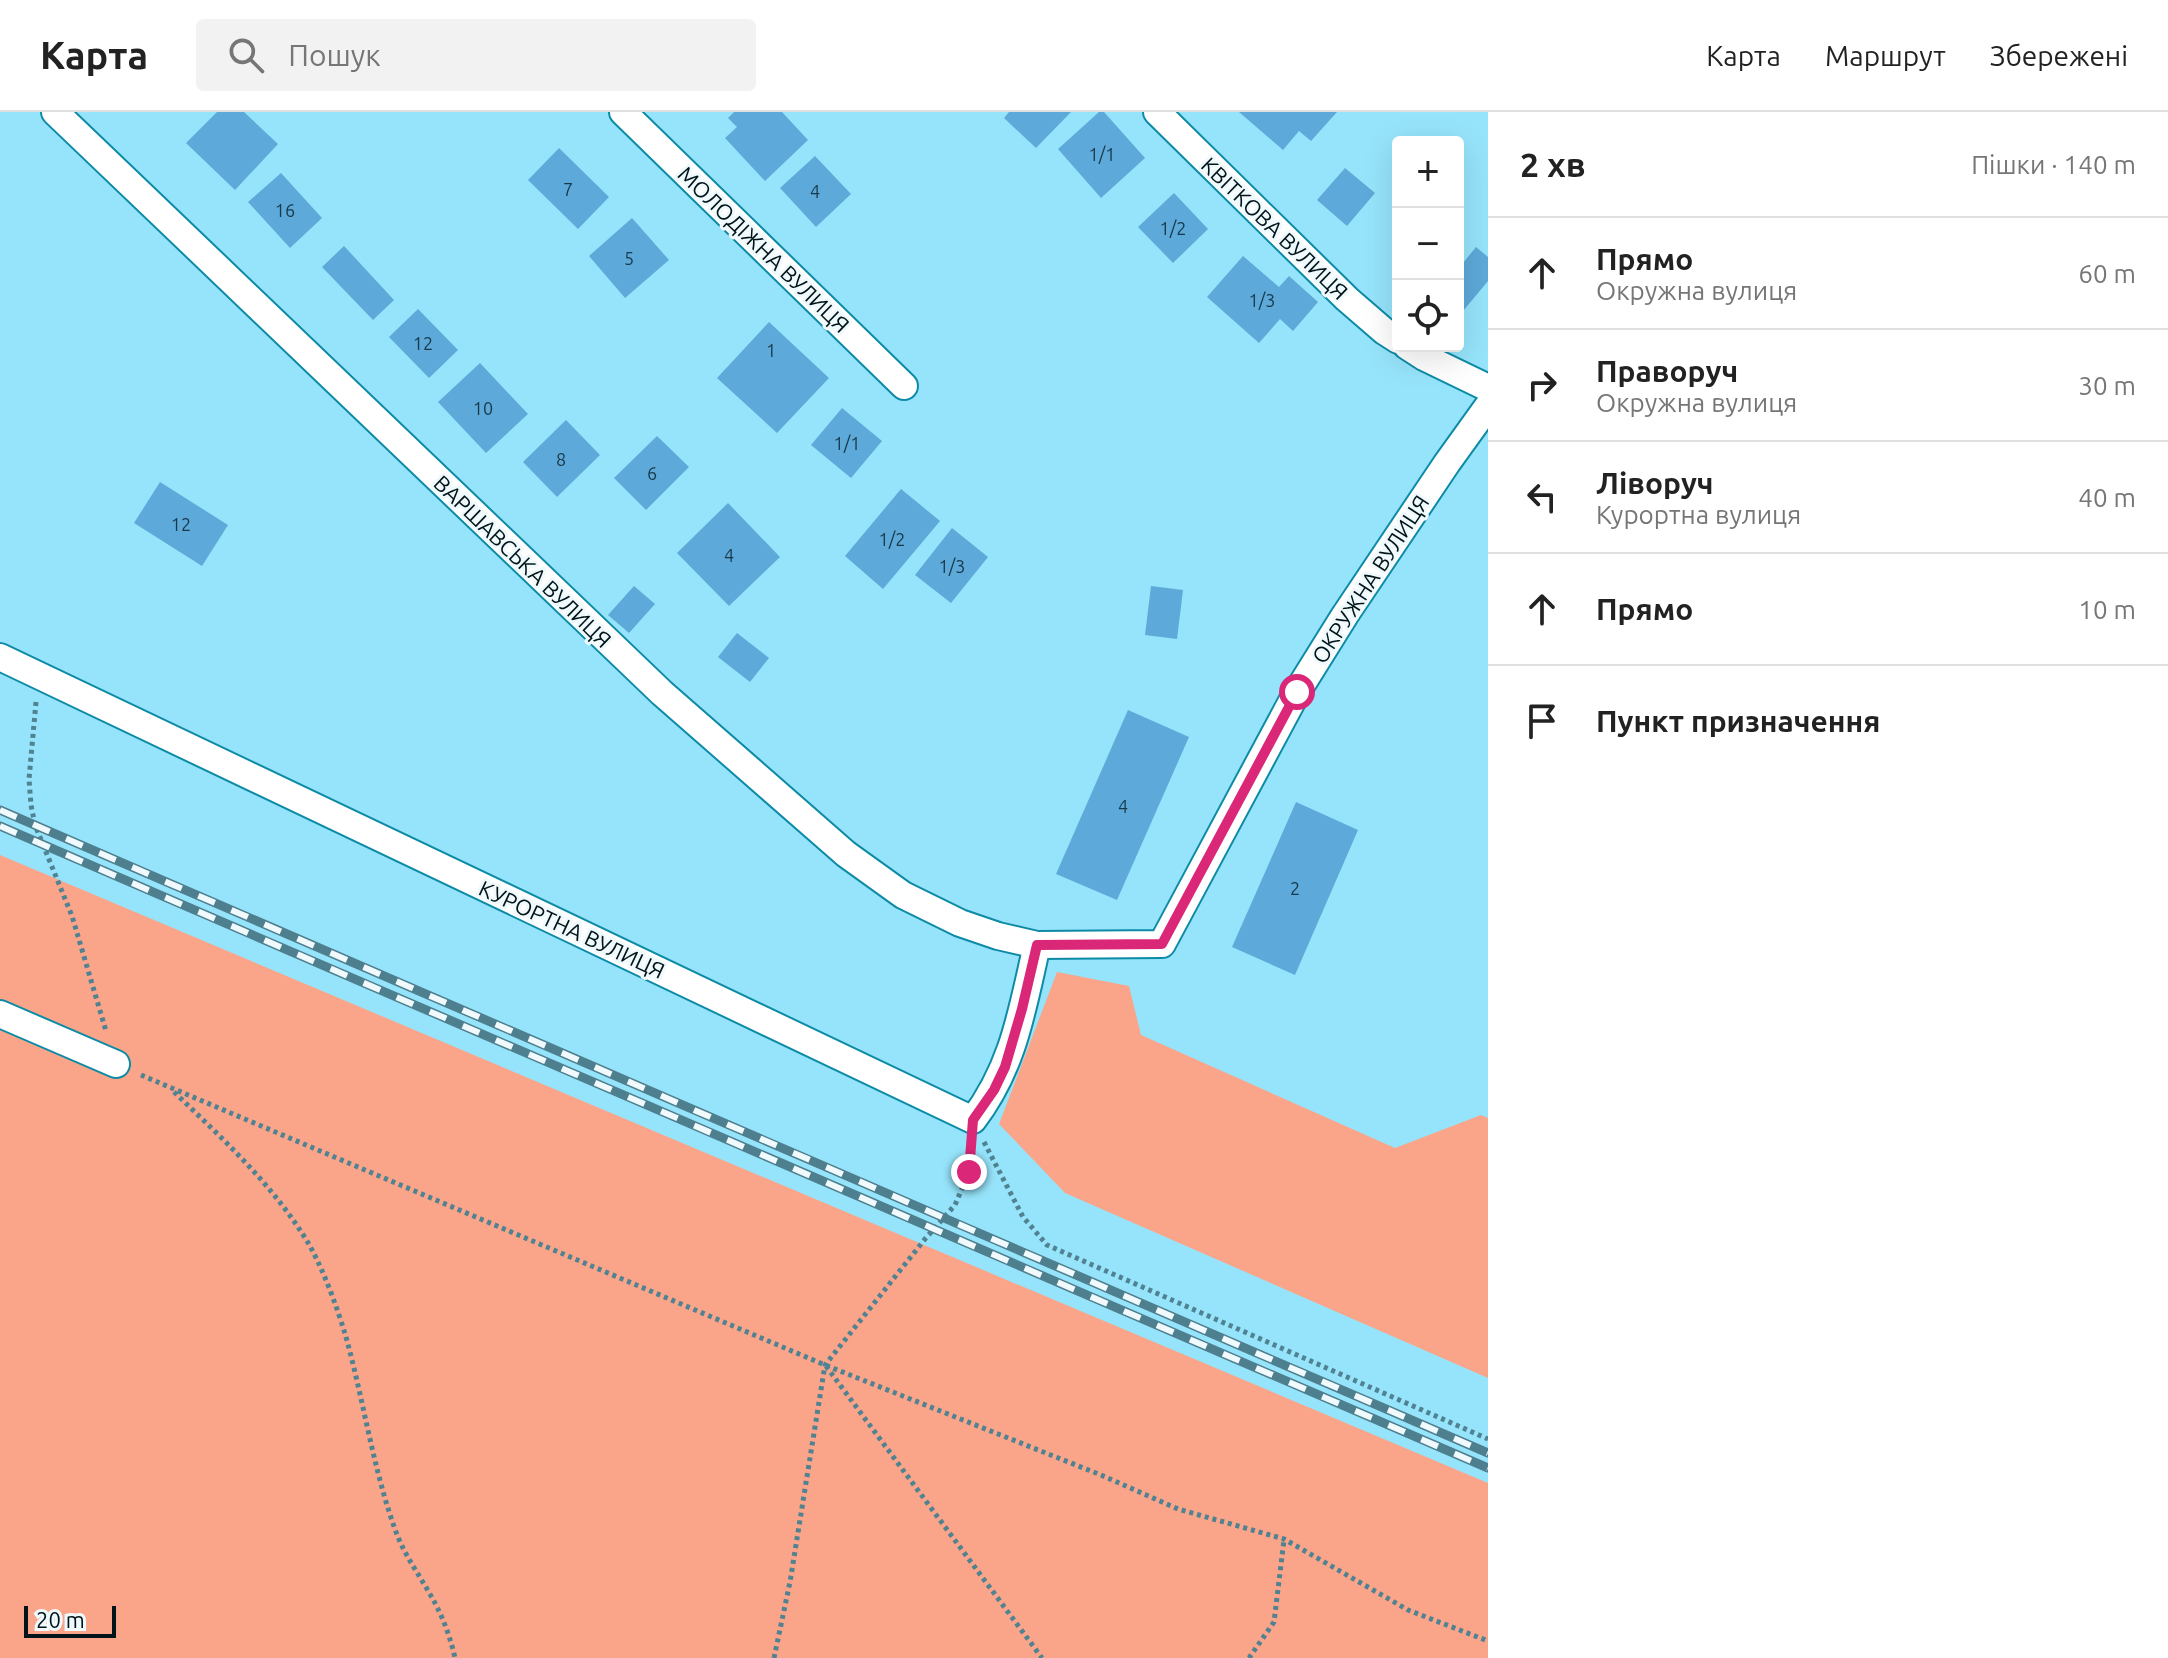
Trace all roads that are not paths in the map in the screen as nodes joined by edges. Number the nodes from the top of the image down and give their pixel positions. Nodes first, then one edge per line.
1 (55, 112) edge
2 (623, 112) edge
3 (1157, 112) edge
4 (1392, 336) edge
5 (1416, 352) edge
6 (904, 386) dead end
7 (1488, 388) edge
8 (1488, 406) edge
9 (0, 657) edge
10 (1037, 945) junction
11 (0, 1014) edge
12 (116, 1064) road end

1 - 10 street, ВАРШАВСЬКА ВУЛИЦЯ
2 - 6 street, МОЛОДІЖНА ВУЛИЦЯ
3 - 4 street, КВІТКОВА ВУЛИЦЯ
5 - 7 street
8 - 10 street, ОКРУЖНА ВУЛИЦЯ
9 - 10 street, КУРОРТНА ВУЛИЦЯ
11 - 12 street

